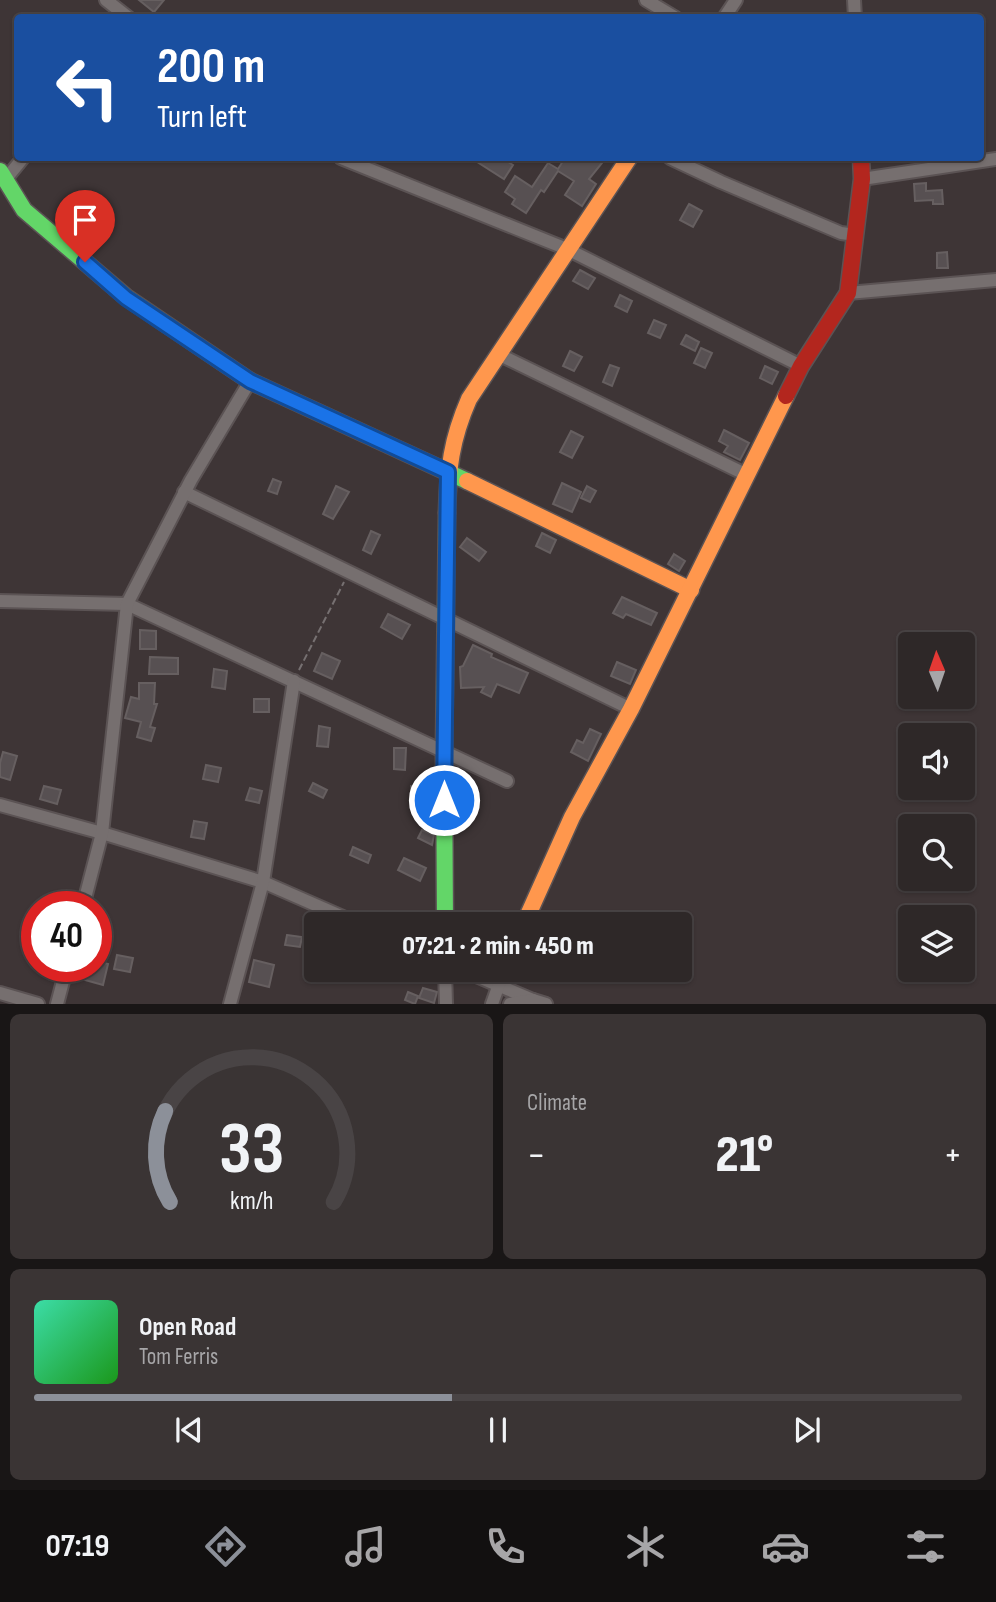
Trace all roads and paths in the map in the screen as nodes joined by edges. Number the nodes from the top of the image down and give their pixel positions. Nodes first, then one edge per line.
1 (106, 0) edge
2 (646, 0) edge
3 (124, 14) edge
4 (669, 14) edge
5 (20, 161) edge
6 (348, 161) edge
7 (627, 161) edge
8 (676, 161) edge
9 (861, 161) edge
10 (983, 161) edge
11 (3, 176) edge
12 (862, 179) junction
13 (856, 235) junction
14 (567, 249) junction
15 (996, 280) edge
16 (848, 293) junction
17 (498, 354) junction
18 (801, 366) junction
19 (250, 381) junction
20 (448, 472) junction
21 (747, 475) junction
22 (184, 492) junction
23 (349, 572) junction
24 (691, 590) junction
25 (0, 601) edge
26 (127, 604) junction
27 (446, 618) junction
28 (294, 681) junction
29 (631, 709) junction
30 (444, 750) junction
31 (507, 782) dead end
32 (0, 805) edge
33 (102, 833) junction
34 (263, 882) junction
35 (87, 891) edge
36 (332, 912) edge
37 (445, 912) edge
38 (529, 912) edge
39 (63, 982) edge
40 (445, 982) edge
41 (492, 982) edge
42 (500, 982) edge
43 (499, 985) junction
44 (0, 993) edge
45 (540, 1002) edge
46 (38, 1003) edge
47 (57, 1003) edge
48 (230, 1003) edge
49 (446, 1003) edge
50 (492, 1003) edge
51 (510, 1003) edge

1 - 3 street
2 - 4 street
5 - 11 street
6 - 14 street
7 - 14 street
8 - 13 street
9 - 12 street
10 - 12 street
11 - 19 street
12 - 13 street
13 - 16 street
14 - 17 street
14 - 18 street
15 - 16 street
16 - 18 street
17 - 20 street
17 - 21 street
18 - 21 street
19 - 20 street
19 - 22 street
20 - 24 street
20 - 27 street
21 - 24 street
22 - 23 street
22 - 26 street
23 - 27 street
23 - 28 path
24 - 29 street
25 - 26 street
26 - 28 street
26 - 33 street
27 - 29 street
27 - 30 street
28 - 30 street
28 - 34 street
29 - 38 street
30 - 31 street
30 - 37 street
32 - 33 street
33 - 34 street
33 - 35 street
34 - 36 street
34 - 48 street
39 - 47 street
40 - 49 street
41 - 43 street
42 - 43 street
43 - 45 street
43 - 50 street
44 - 46 street
45 - 51 street

